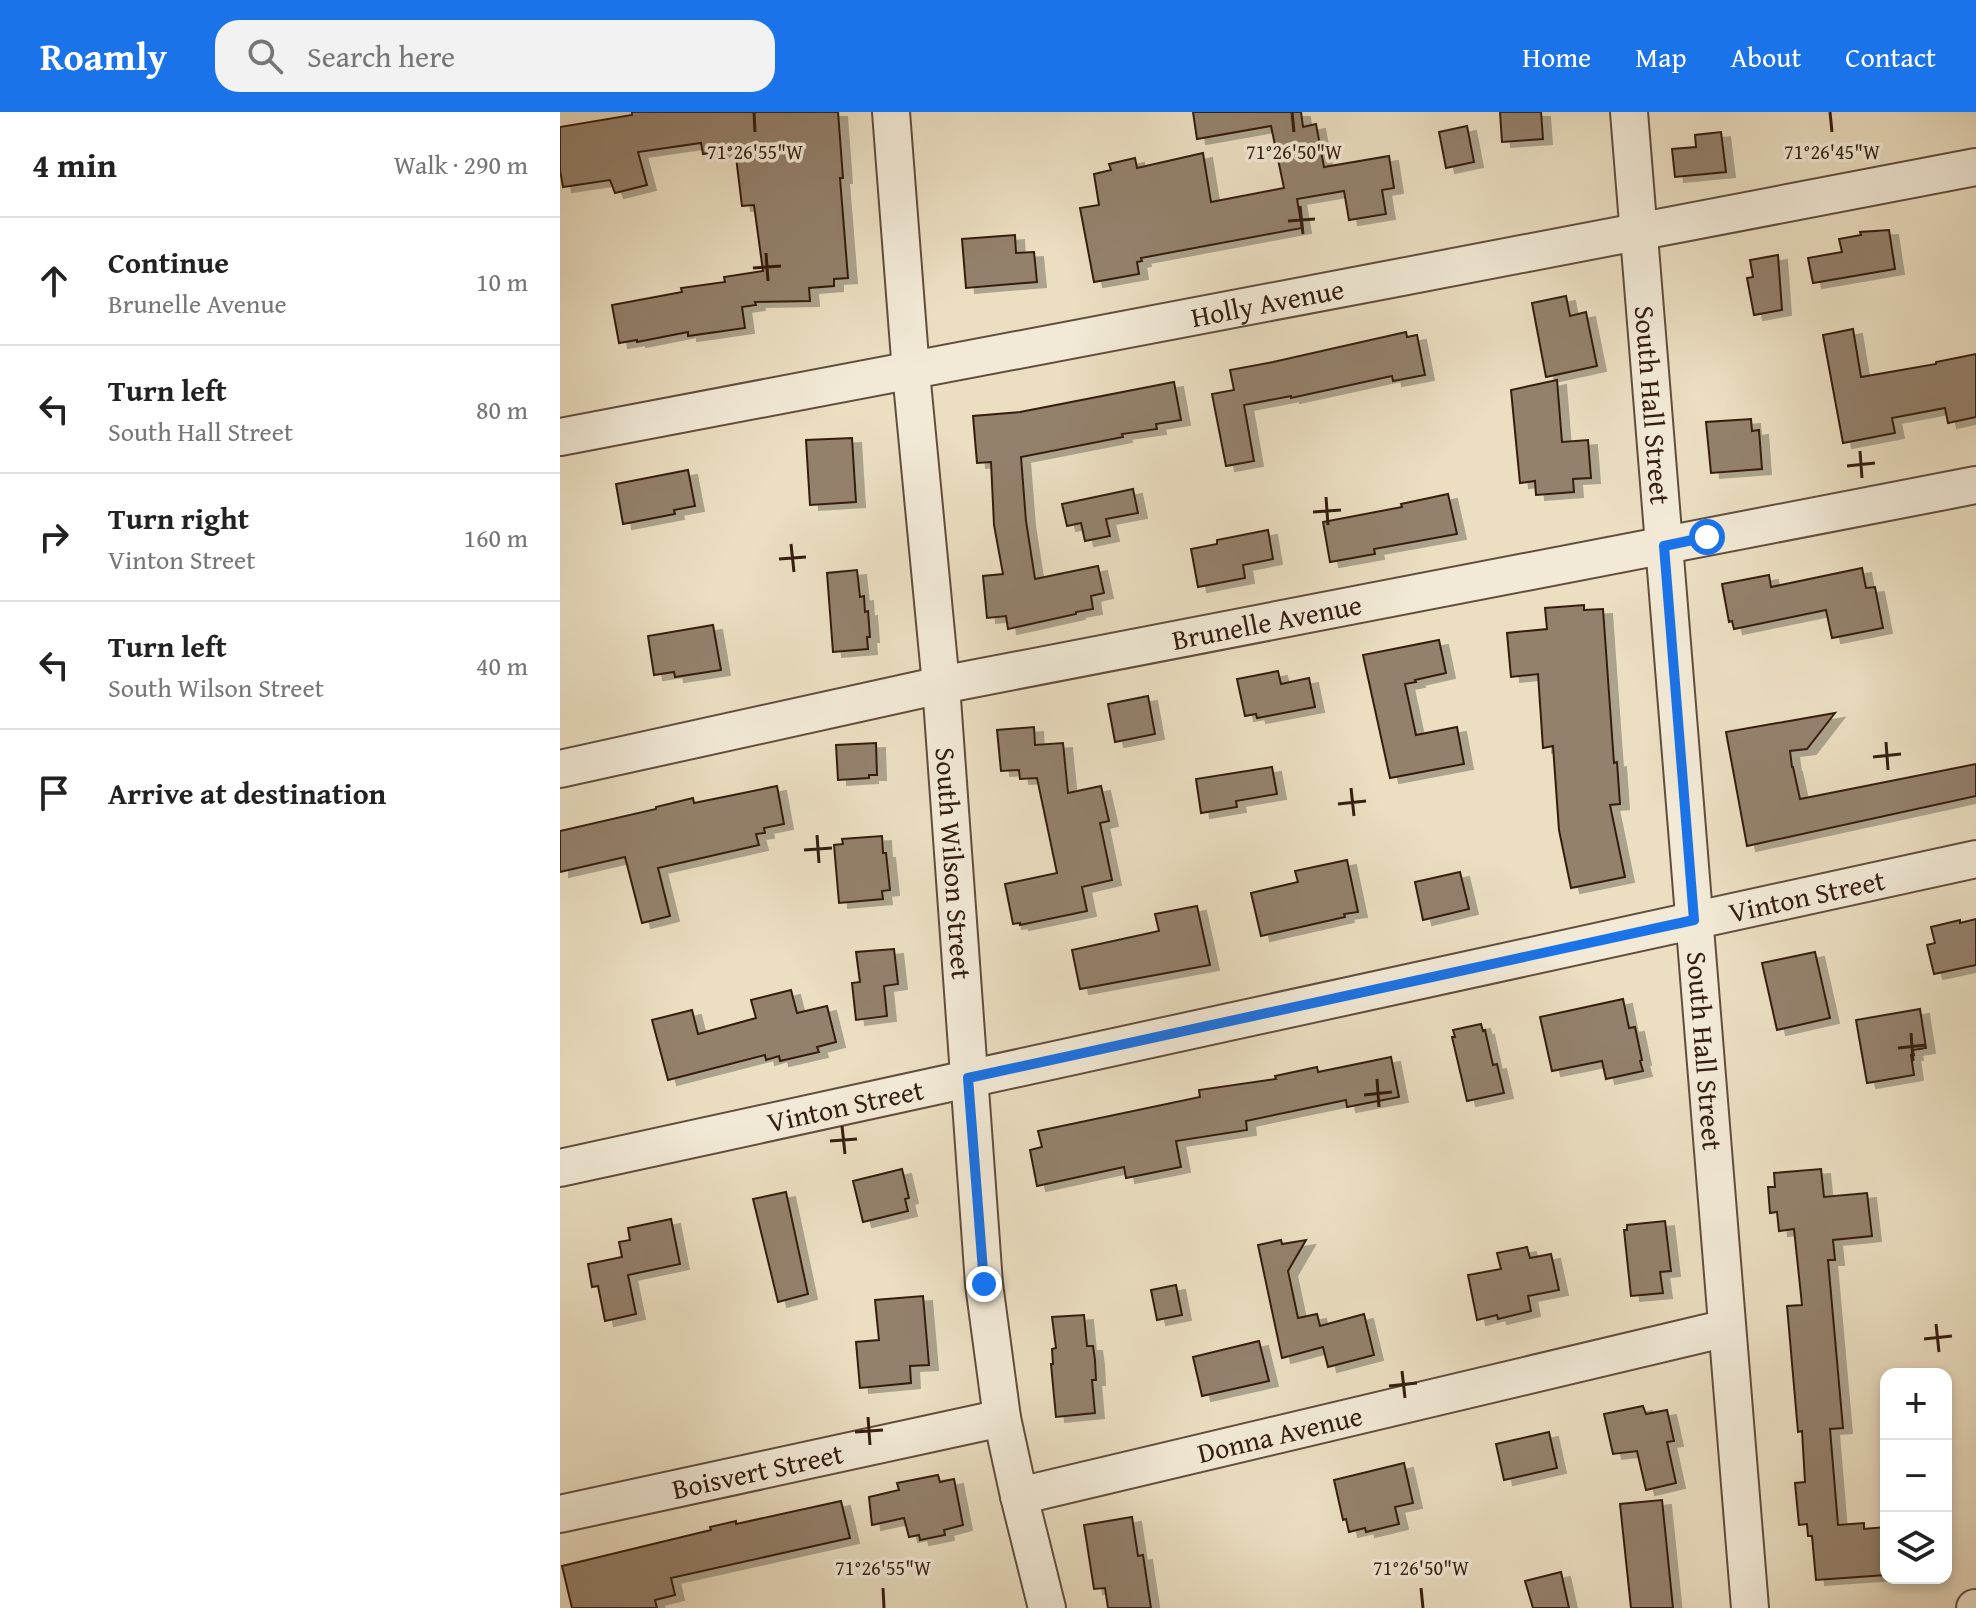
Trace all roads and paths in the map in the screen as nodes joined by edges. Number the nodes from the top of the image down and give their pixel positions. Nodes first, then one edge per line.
1 (891, 112) edge
2 (1629, 112) edge
3 (1976, 167) edge
4 (1638, 230) junction
5 (911, 372) junction
6 (560, 437) edge
7 (1976, 485) edge
8 (1664, 546) junction
9 (941, 685) junction
10 (560, 769) edge
11 (1976, 859) edge
12 (1694, 920) junction
13 (968, 1078) junction
14 (560, 1168) edge
15 (1727, 1328) junction
16 (1002, 1418) junction
17 (1019, 1496) junction
18 (560, 1514) edge
19 (1047, 1608) edge
20 (1750, 1608) edge

1 - 5 street, South Wilson Street
2 - 4 street, South Hall Street
3 - 4 street, Holly Avenue
4 - 5 street, Holly Avenue
4 - 8 street, South Hall Street
5 - 6 street, Holly Avenue
5 - 9 street, South Wilson Street
7 - 8 street, Brunelle Avenue
8 - 9 street, Brunelle Avenue
8 - 12 street, South Hall Street
9 - 10 street, Brunelle Avenue
9 - 13 street, South Wilson Street
11 - 12 street, Vinton Street
12 - 13 street, Vinton Street
12 - 15 street, South Hall Street
13 - 14 street, Vinton Street
13 - 16 street, South Wilson Street
15 - 17 street, Donna Avenue
15 - 20 street, South Hall Street
16 - 17 street, South Wilson Street
16 - 18 street, Boisvert Street
17 - 19 street, South Wilson Street

